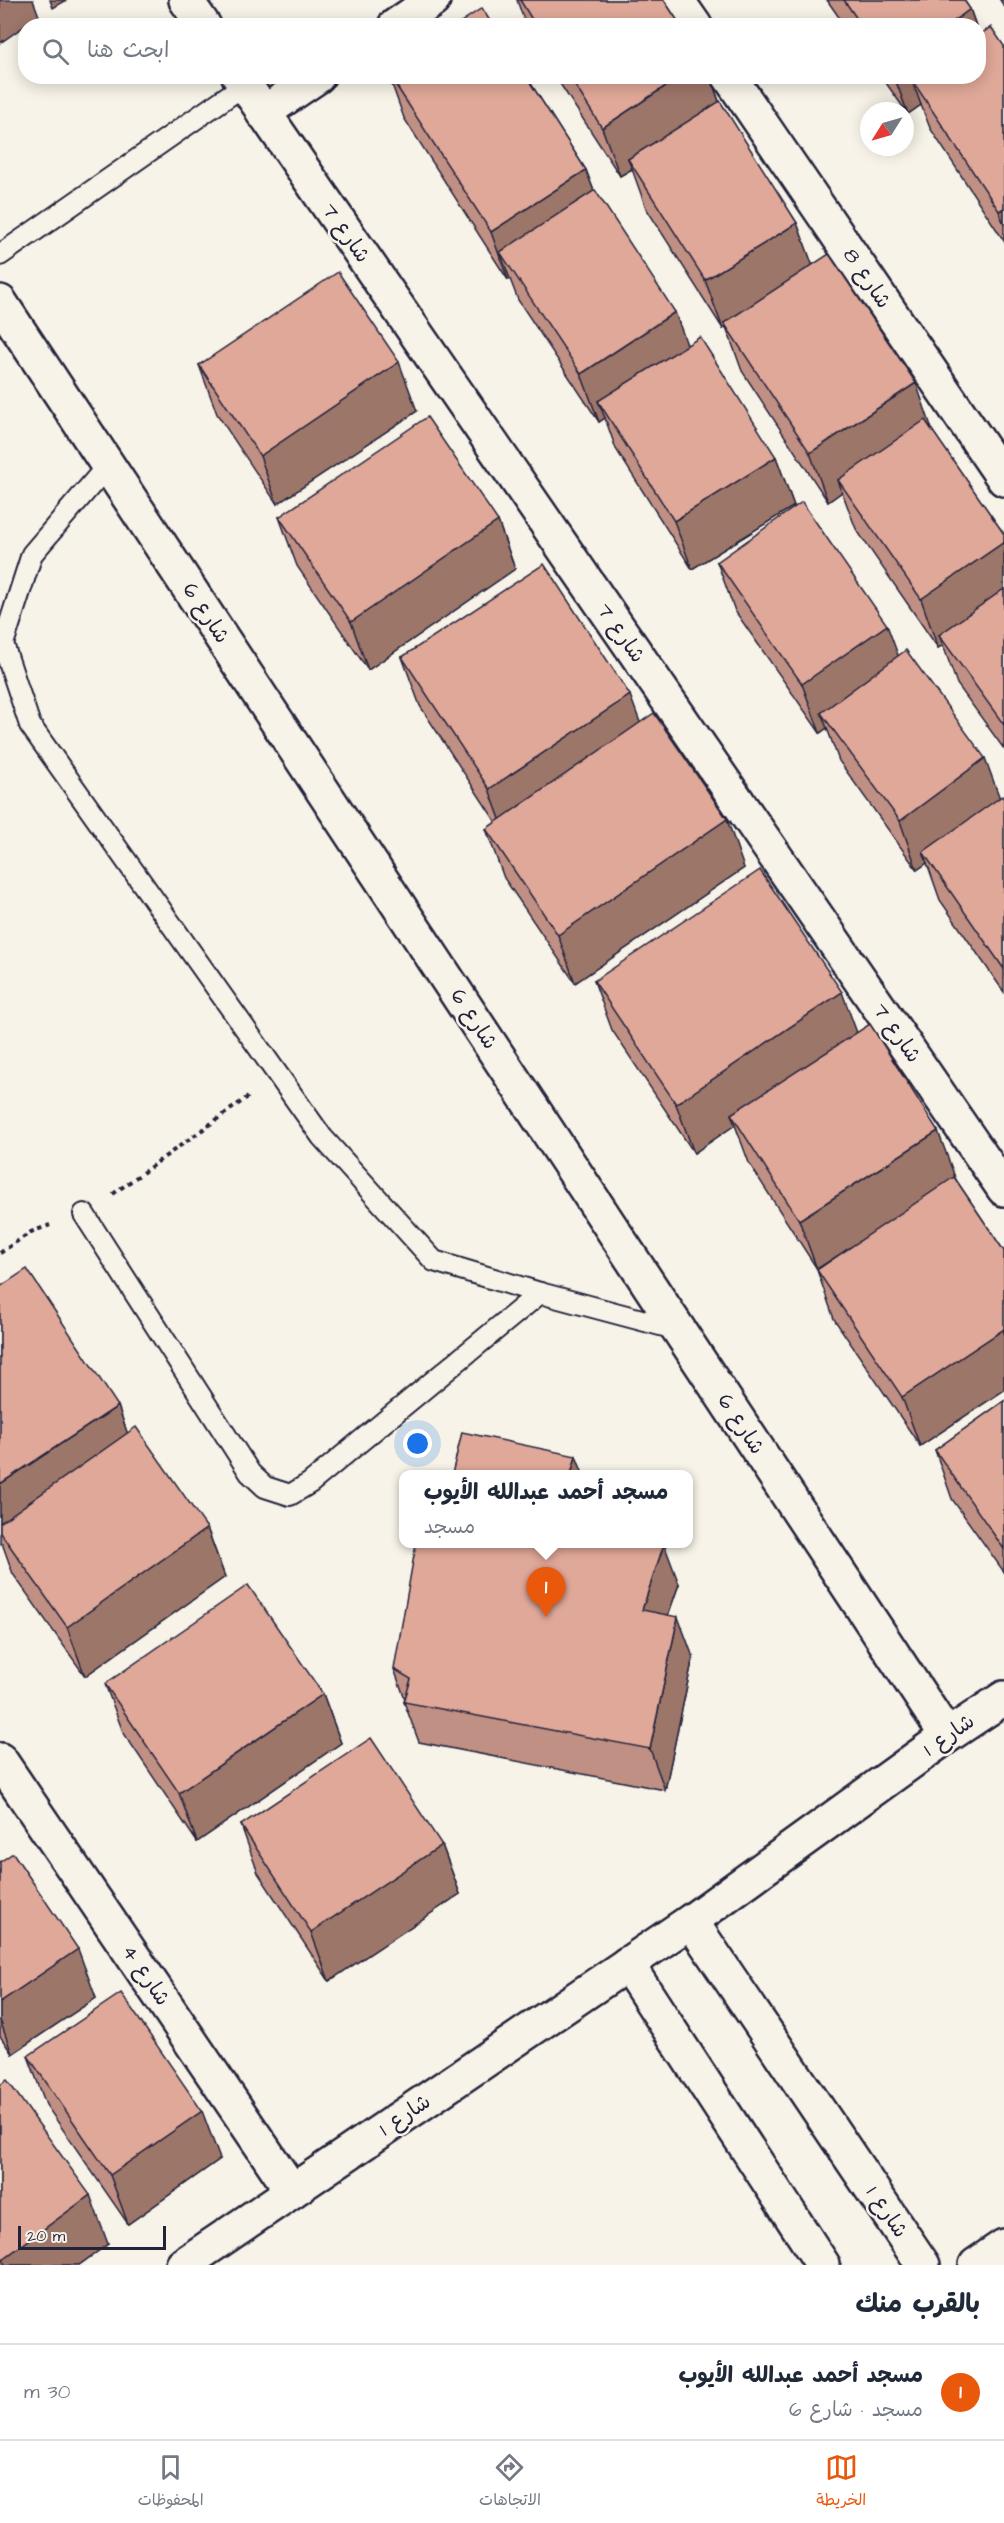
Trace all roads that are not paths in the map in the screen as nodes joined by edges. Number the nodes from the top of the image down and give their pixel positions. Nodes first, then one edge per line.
1 (186, 0) edge
2 (433, 0) edge
3 (677, 0) edge
4 (198, 18) edge
5 (407, 18) edge
6 (689, 18) edge
7 (237, 84) edge
8 (243, 84) edge
9 (306, 84) edge
10 (734, 84) edge
11 (263, 113) junction
12 (0, 255) edge
13 (2, 307) edge
14 (108, 465) junction
15 (1004, 479) edge
16 (1004, 1189) edge
17 (84, 1214) road end
18 (540, 1293) junction
19 (679, 1330) junction
20 (1004, 1698) edge
21 (947, 1736) junction
22 (0, 1760) edge
23 (691, 1921) junction
24 (627, 1964) junction
25 (292, 2191) junction
26 (1004, 2246) edge
27 (183, 2265) edge
28 (823, 2265) edge
29 (923, 2265) edge
30 (976, 2265) edge

1 - 4 street
2 - 5 street
3 - 6 street
7 - 12 lane
8 - 11 street, شارع 7
9 - 11 street
10 - 15 street, شارع 8
11 - 16 street, شارع 7
13 - 14 street, شارع 6
14 - 18 lane
14 - 19 street, شارع 6
17 - 18 lane
18 - 19 lane
19 - 21 street, شارع 6
20 - 21 street, شارع 1
21 - 23 street, شارع 1
22 - 25 street, شارع 4
23 - 24 street, شارع 1
23 - 29 street, شارع 1
24 - 25 street, شارع 1
24 - 28 street
25 - 27 street, شارع 1
26 - 30 street

